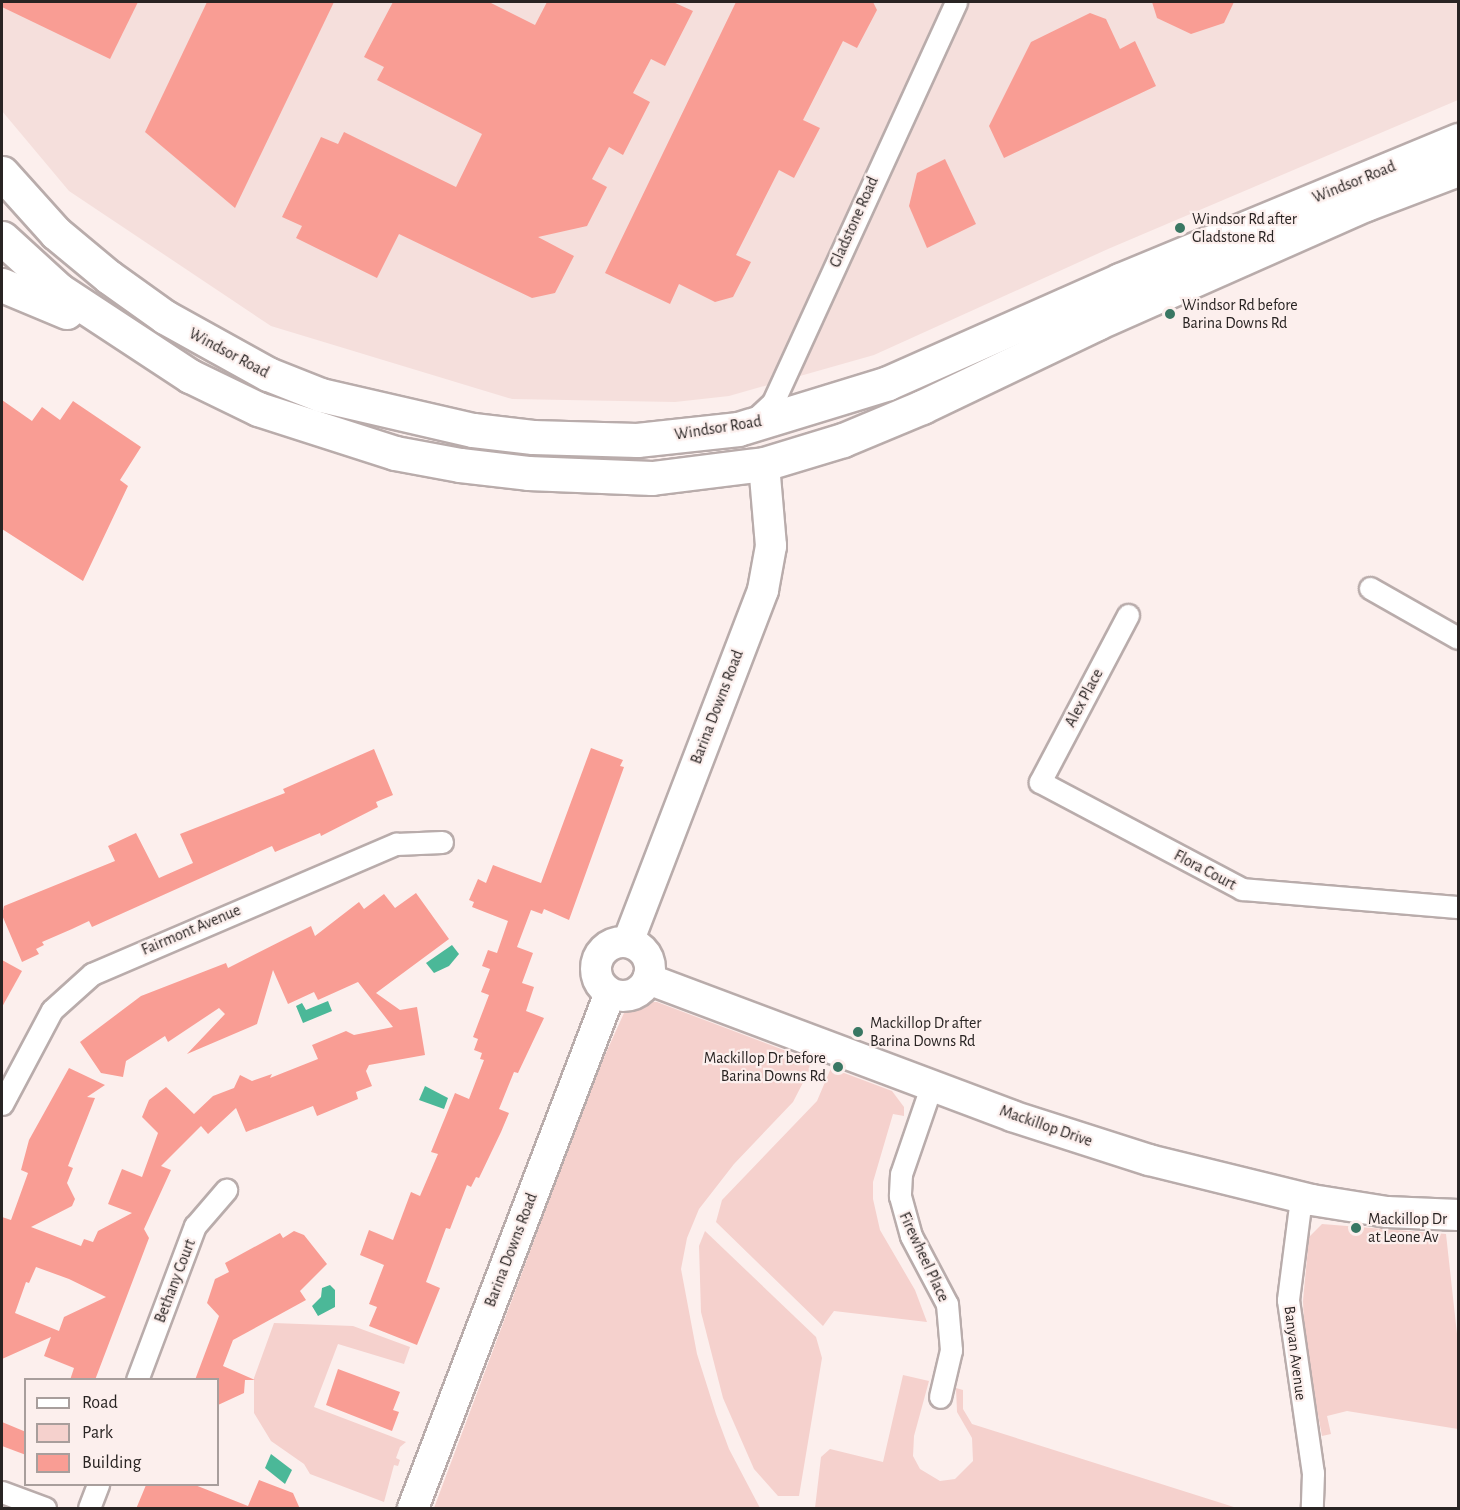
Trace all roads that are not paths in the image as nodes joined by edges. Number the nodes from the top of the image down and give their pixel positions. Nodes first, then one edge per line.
1 (956, 2) edge
2 (1458, 140) edge
3 (1458, 168) edge
4 (2, 176) edge
5 (2, 238) edge
6 (2, 285) edge
7 (145, 348) junction
8 (738, 429) junction
9 (637, 440) junction
10 (764, 465) junction
11 (1370, 588) dead end
12 (1128, 615) dead end
13 (1458, 638) edge
14 (1040, 782) joint
15 (442, 842) dead end
16 (1458, 907) edge
17 (628, 942) junction
18 (648, 979) junction
19 (610, 993) junction
20 (932, 1084) junction
21 (2, 1104) edge
22 (226, 1190) dead end
23 (1301, 1198) junction
24 (1458, 1215) edge
25 (138, 1378) edge
26 (940, 1397) dead end
27 (98, 1486) edge
28 (2, 1492) edge
29 (45, 1509) edge
30 (89, 1509) edge
31 (413, 1509) edge
32 (1312, 1509) edge

1 - 8 street, Gladstone Road
2 - 8 main road, Windsor Road
3 - 10 main road, Windsor Road
4 - 9 main road, Windsor Road
5 - 7 main road, Windsor Road
6 - 7 main road
7 - 10 main road, Windsor Road
8 - 9 main road, Windsor Road
9 - 10 main road
10 - 17 main road, Barina Downs Road
11 - 13 street
12 - 14 street, Alex Place
14 - 16 street, Flora Court
15 - 21 street, Fairmont Avenue
17 - 18 main road
17 - 19 main road
18 - 19 main road
18 - 20 main road, Mackillop Drive
19 - 31 main road, Barina Downs Road
20 - 23 main road, Mackillop Drive
20 - 26 street, Firewheel Place
22 - 25 street, Bethany Court
23 - 24 main road, Mackillop Drive
23 - 32 street, Banyan Avenue
27 - 30 street
28 - 29 street

